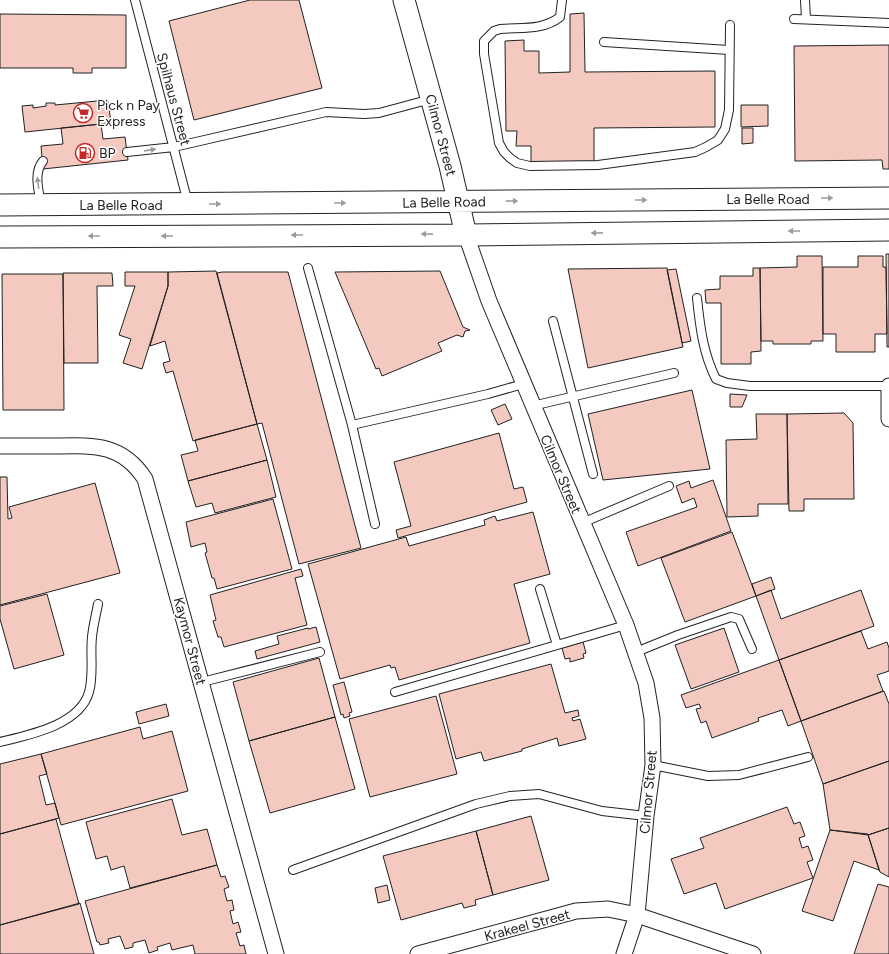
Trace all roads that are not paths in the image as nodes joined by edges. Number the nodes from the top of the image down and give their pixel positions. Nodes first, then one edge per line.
1 (135, 0) edge
2 (404, 0) edge
3 (562, 0) edge
4 (805, 0) edge
5 (794, 19) dead end
6 (806, 19) junction
7 (889, 23) edge
8 (730, 25) dead end
9 (604, 42) dead end
10 (729, 50) junction
11 (430, 99) junction
12 (174, 147) junction
13 (127, 152) dead end
14 (43, 161) dead end
15 (889, 198) edge
16 (458, 201) junction
17 (189, 204) junction
18 (0, 205) edge
19 (41, 206) junction
20 (889, 230) edge
21 (466, 235) junction
22 (0, 237) edge
23 (308, 268) dead end
24 (697, 298) dead end
25 (553, 321) dead end
26 (674, 373) dead end
27 (523, 384) junction
28 (889, 386) edge
29 (573, 396) junction
30 (532, 406) junction
31 (889, 419) edge
32 (352, 424) junction
33 (0, 446) edge
34 (593, 474) dead end
35 (669, 486) dead end
36 (582, 523) junction
37 (375, 524) dead end
38 (540, 589) dead end
39 (98, 604) dead end
40 (626, 625) junction
41 (557, 645) junction
42 (752, 649) dead end
43 (320, 652) dead end
44 (636, 652) junction
45 (202, 682) junction
46 (394, 692) dead end
47 (0, 742) edge
48 (808, 757) dead end
49 (653, 764) junction
50 (646, 816) junction
51 (293, 870) dead end
52 (637, 915) junction
53 (276, 954) edge
54 (418, 954) edge
55 (624, 954) edge
56 (753, 954) edge

1 - 12 lane, Spilhaus Street
2 - 11 main road, Cilmor Street
3 - 10 lane
4 - 6 lane
5 - 6 lane
6 - 7 lane
8 - 10 lane
9 - 10 lane
11 - 12 lane
11 - 16 main road, Cilmor Street
13 -> 12 lane
12 - 17 lane, Spilhaus Street
19 -> 14 lane
16 -> 15 main road, La Belle Road
17 -> 16 main road, La Belle Road
16 - 21 main road, Cilmor Street
17 - 19 main road, La Belle Road
18 - 19 main road, La Belle Road
20 -> 21 main road
21 -> 22 main road
21 - 27 street, Cilmor Street
23 - 32 lane
24 - 28 lane
25 - 29 lane
26 - 29 lane
27 - 30 street, Cilmor Street
27 - 32 lane
28 - 31 street
29 - 30 lane
29 - 34 lane
30 - 36 street, Cilmor Street
32 - 37 lane
33 - 45 street, Kaymor Street
35 - 36 lane
36 - 40 street, Cilmor Street
38 - 41 lane
39 - 47 lane
40 - 41 lane
40 - 44 street, Cilmor Street
41 - 46 lane
42 - 44 lane
43 - 45 lane
44 - 49 street, Cilmor Street
45 - 53 street, Kaymor Street
48 - 49 lane
49 - 50 street, Cilmor Street
50 - 51 lane
50 - 52 street, Cilmor Street
52 - 54 street, Krakeel Street
52 - 55 street, Cilmor Street
52 - 56 street, Krakeel Street

